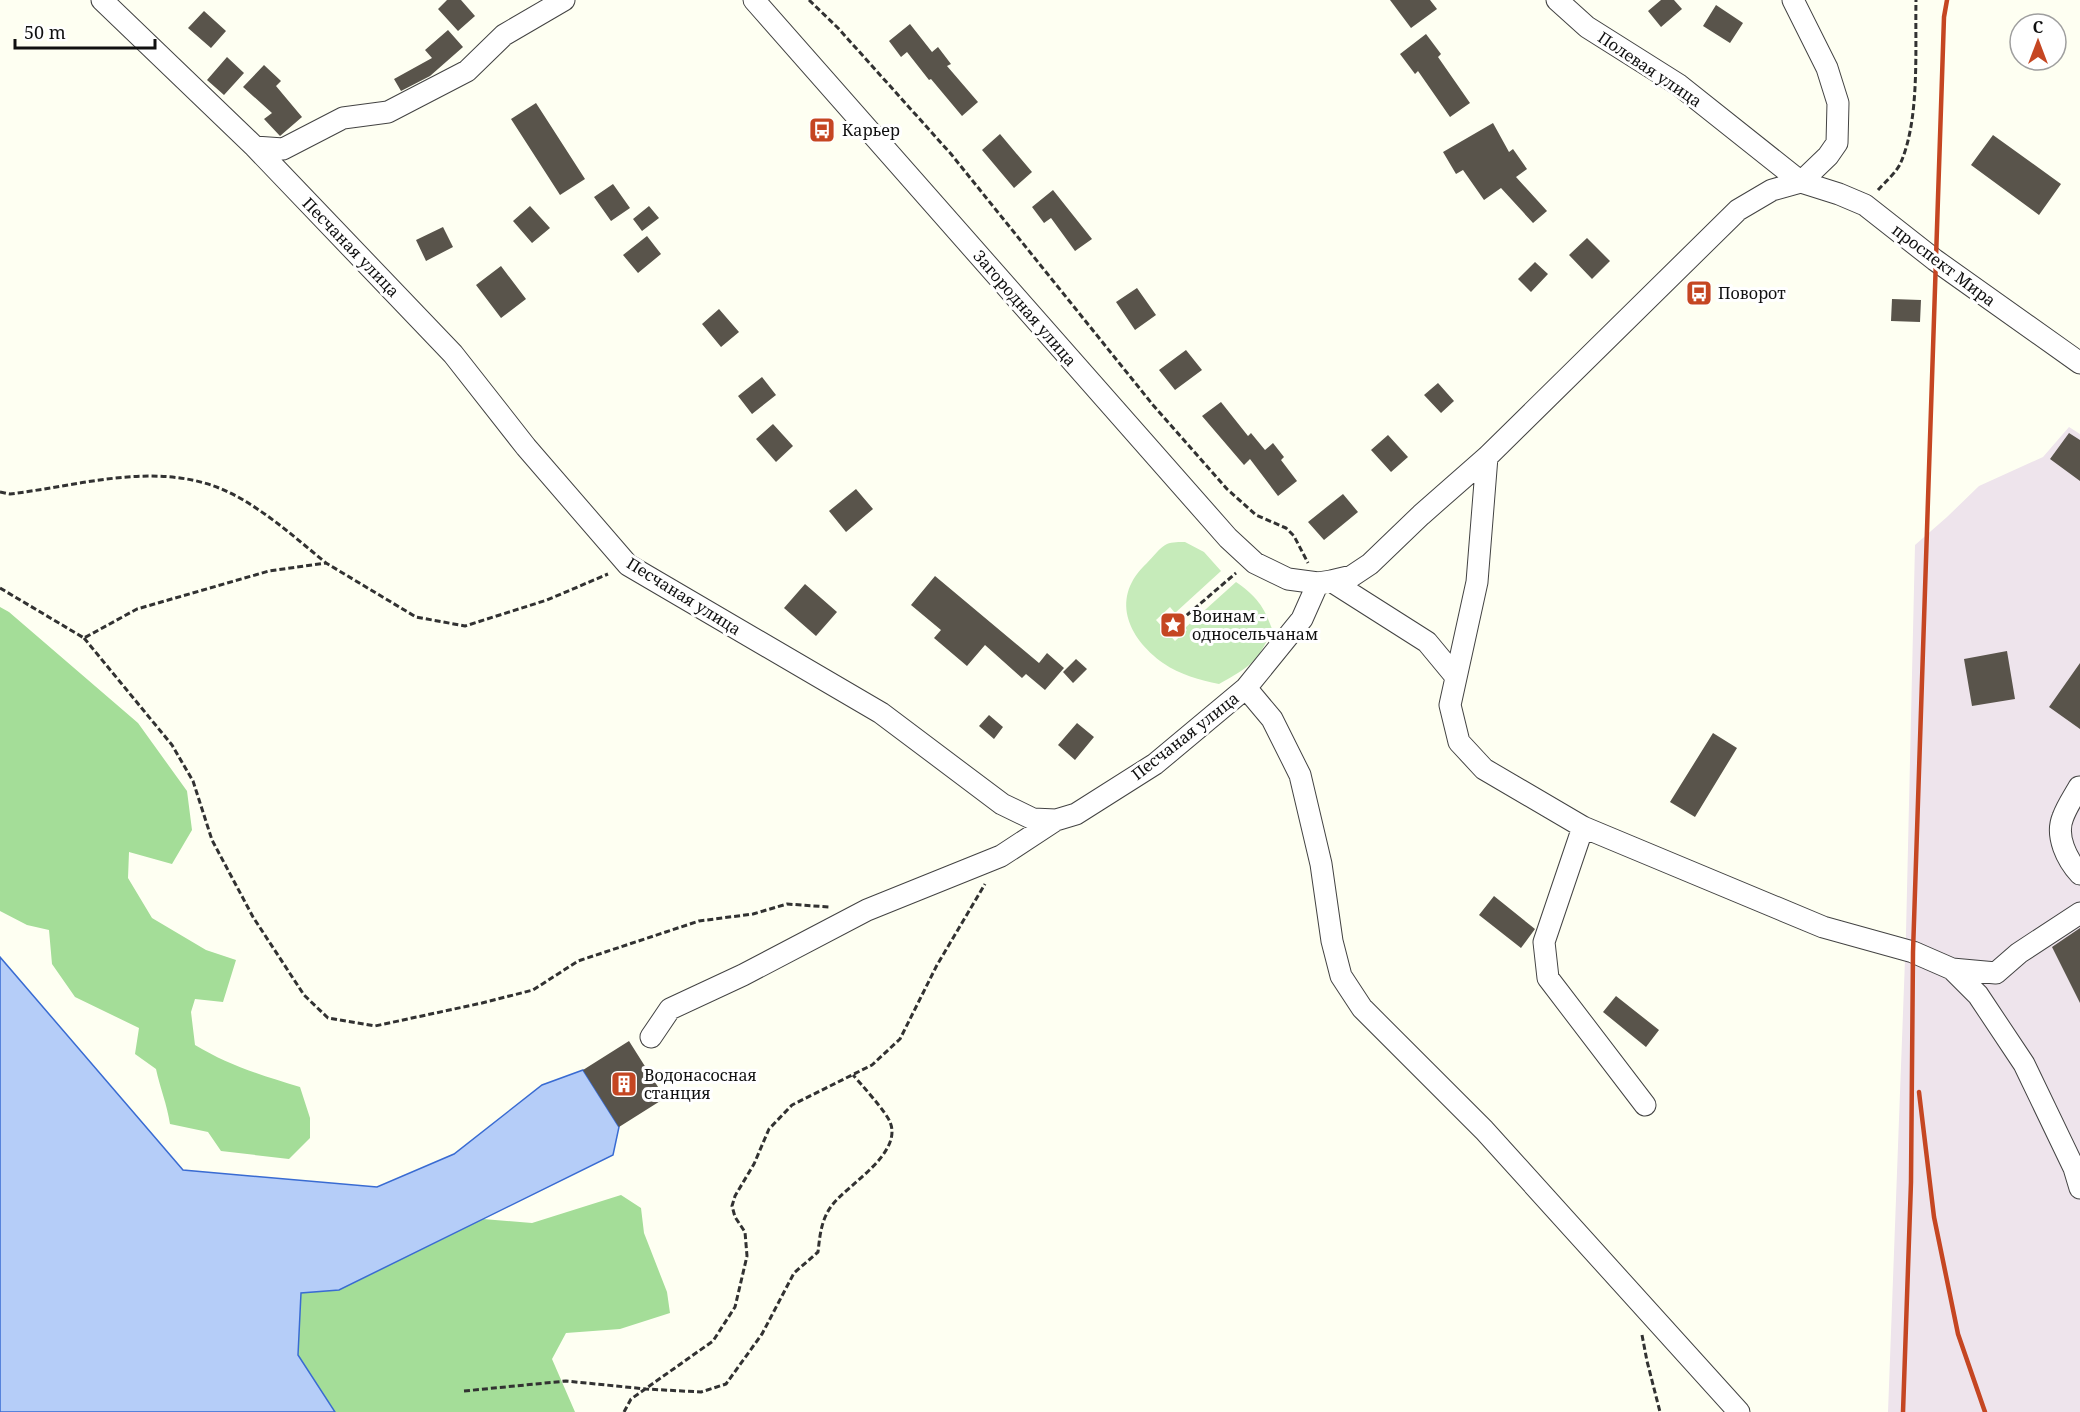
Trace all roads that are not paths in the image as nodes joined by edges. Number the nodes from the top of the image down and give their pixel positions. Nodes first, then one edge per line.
1 (102, 0) edge
2 (564, 0) edge
3 (754, 0) edge
4 (1557, 0) edge
5 (1793, 0) edge
6 (255, 147) junction
7 (1801, 182) junction
8 (2080, 363) edge
9 (1487, 458) junction
10 (1324, 582) junction
11 (1456, 677) junction
12 (1246, 688) junction
13 (2079, 787) edge
14 (1056, 820) junction
15 (1583, 827) junction
16 (2080, 874) edge
17 (2080, 913) edge
18 (1952, 969) junction
19 (651, 1037) dead end
20 (1645, 1105) dead end
21 (2080, 1188) edge
22 (1739, 1412) edge

1 - 6 street, Песчаная улица
2 - 6 street
3 - 10 street, Загородная улица
4 - 7 street, Полевая улица
5 - 7 street
6 - 14 street, Песчаная улица
7 - 8 street, проспект Мира
7 - 9 street
9 - 10 street
9 - 11 street
10 - 11 street
10 - 12 street, Песчаная улица
11 - 15 street
12 - 14 street, Песчаная улица
12 - 22 street
13 - 16 street
14 - 19 street
15 - 18 street
15 - 20 street
17 - 18 street
18 - 21 street

